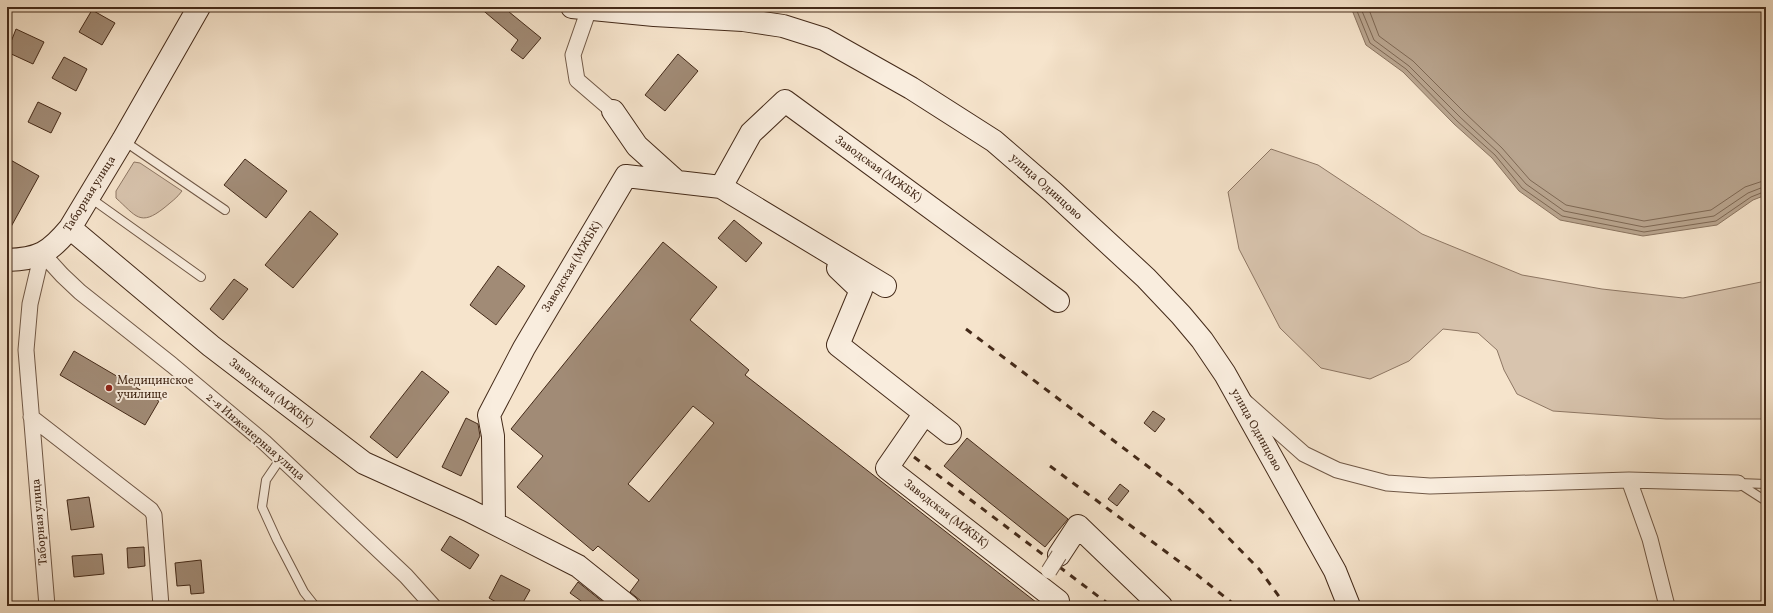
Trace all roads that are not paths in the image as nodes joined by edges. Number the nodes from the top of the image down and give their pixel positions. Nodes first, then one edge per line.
1 (199, 7) edge
2 (580, 8) edge
3 (613, 111) joint
4 (123, 140) junction
5 (677, 182) junction
6 (721, 187) junction
7 (89, 197) junction
8 (225, 210) dead end
9 (70, 228) junction
10 (803, 236) junction
11 (42, 254) junction
12 (7, 260) edge
13 (201, 277) dead end
14 (884, 286) dead end
15 (1058, 301) dead end
16 (1238, 396) junction
17 (925, 413) junction
18 (31, 417) junction
19 (950, 433) dead end
20 (281, 458) junction
21 (1629, 480) junction
22 (1738, 483) junction
23 (1766, 484) edge
24 (1766, 501) edge
25 (494, 523) junction
26 (1057, 604) edge
27 (47, 606) edge
28 (160, 606) edge
29 (315, 606) edge
30 (433, 606) edge
31 (628, 606) edge
32 (1161, 606) edge
33 (1349, 606) edge
34 (1667, 606) edge

1 - 4 street, Таборная улица
2 - 3 street
2 - 16 street, улица Одинцово
3 - 5 street
4 - 7 street, Таборная улица
4 - 8 lane
5 - 6 street, Заводская (МЖБК)
5 - 25 street, Заводская (МЖБК)
6 - 10 street, Заводская (МЖБК)
6 - 15 street, Заводская (МЖБК)
7 - 9 street, Таборная улица
7 - 13 lane
9 - 11 street, Таборная улица
9 - 25 street, Заводская (МЖБК)
10 - 14 street, Заводская (МЖБК)
10 - 17 street, Заводская (МЖБК)
11 - 12 street
11 - 18 street, Таборная улица
11 - 20 street, 2-я Инженерная улица
16 - 21 street
16 - 33 street, улица Одинцово
17 - 19 street, Заводская (МЖБК)
17 - 26 street, Заводская (МЖБК)
18 - 27 street, Таборная улица
18 - 28 street
20 - 29 lane
20 - 30 street, 2-я Инженерная улица
21 - 22 street
21 - 34 street
22 - 23 lane
22 - 24 lane
25 - 31 street, Заводская (МЖБК)
26 - 32 street, Заводская (МЖБК)

